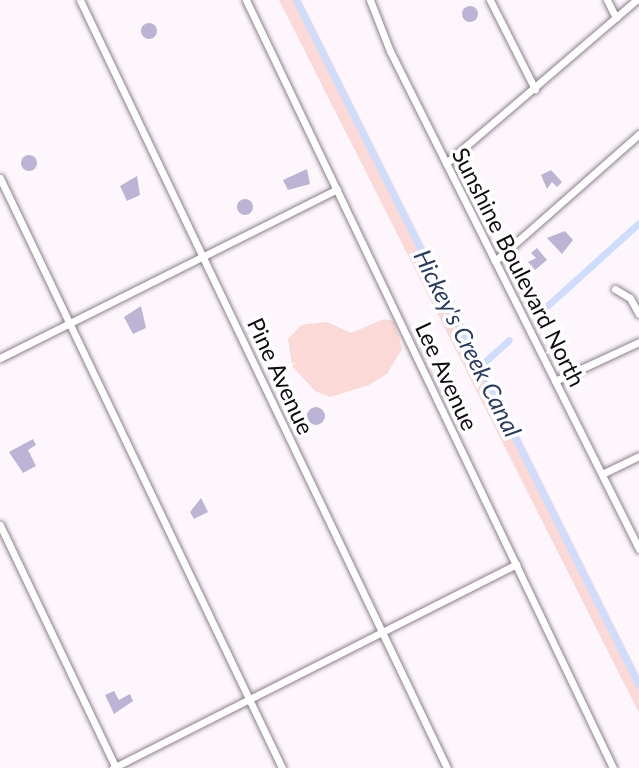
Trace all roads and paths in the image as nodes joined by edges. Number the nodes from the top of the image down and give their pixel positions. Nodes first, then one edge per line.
1 (80, 0) edge
2 (246, 0) edge
3 (370, 0) edge
4 (490, 0) edge
5 (607, 0) edge
6 (636, 0) edge
7 (616, 18) junction
8 (536, 89) junction
9 (639, 134) edge
10 (446, 163) junction
11 (0, 178) edge
12 (337, 190) junction
13 (203, 256) junction
14 (495, 261) junction
15 (615, 289) dead end
16 (639, 314) edge
17 (69, 323) junction
18 (639, 342) edge
19 (0, 358) edge
20 (555, 381) junction
21 (639, 456) edge
22 (602, 474) junction
23 (0, 526) edge
24 (639, 549) edge
25 (516, 564) junction
26 (382, 632) junction
27 (249, 700) junction
28 (115, 768) edge
29 (282, 768) edge
30 (447, 768) edge
31 (613, 768) edge

1 - 13 street, Pine Avenue
2 - 12 street, Lee Avenue
3 - 10 street, Sunshine Boulevard North
4 - 8 street
5 - 7 street
6 - 7 street
7 - 8 street
8 - 10 street
9 - 14 street
10 - 14 street, Sunshine Boulevard North
11 - 17 street
12 - 13 street
12 - 25 street, Lee Avenue
13 - 17 street
13 - 26 street, Pine Avenue
14 - 20 street, Sunshine Boulevard North
15 - 16 street
17 - 19 street
17 - 27 street
18 - 20 street
20 - 22 street, Sunshine Boulevard North
21 - 22 street
22 - 24 street, Sunshine Boulevard North
23 - 28 street
25 - 26 street
25 - 31 street, Lee Avenue
26 - 27 street
26 - 30 street, Pine Avenue
27 - 28 street
27 - 29 street

